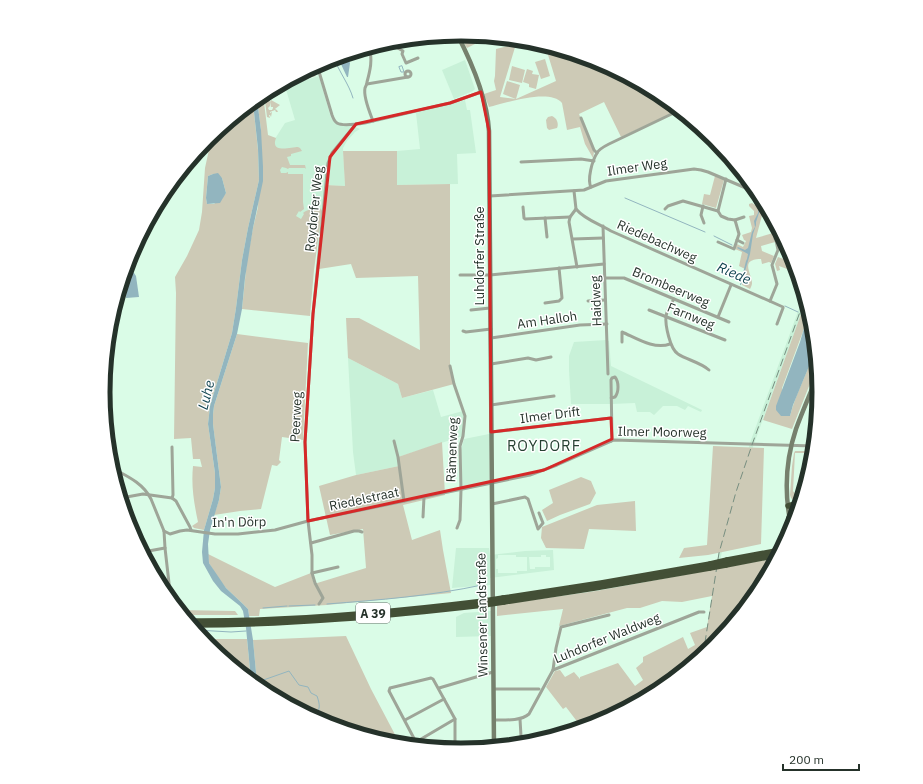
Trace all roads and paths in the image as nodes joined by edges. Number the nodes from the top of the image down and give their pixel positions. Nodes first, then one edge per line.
1 (461, 41) edge
2 (397, 47) edge
3 (371, 53) edge
4 (418, 58) dead end
5 (319, 71) edge
6 (408, 77) dead end
7 (367, 84) junction
8 (481, 92) junction
9 (674, 113) edge
10 (581, 118) dead end
11 (373, 121) junction
12 (356, 124) junction
13 (597, 153) junction
14 (594, 161) junction
15 (521, 162) dead end
16 (726, 179) junction
17 (591, 187) junction
18 (747, 188) edge
19 (574, 191) junction
20 (490, 196) junction
21 (703, 206) junction
22 (523, 207) dead end
23 (665, 208) dead end
24 (576, 209) junction
25 (718, 211) junction
26 (570, 217) junction
27 (744, 217) dead end
28 (545, 218) junction
29 (735, 220) junction
30 (704, 223) dead end
31 (603, 226) junction
32 (775, 235) edge
33 (547, 237) dead end
34 (603, 238) junction
35 (573, 239) junction
36 (775, 239) joint
37 (737, 240) junction
38 (718, 242) dead end
39 (743, 243) dead end
40 (734, 249) junction
41 (739, 251) dead end
42 (604, 264) junction
43 (577, 267) junction
44 (559, 268) junction
45 (460, 275) dead end
46 (490, 275) junction
47 (605, 278) junction
48 (731, 285) junction
49 (674, 299) junction
50 (606, 300) junction
51 (588, 301) dead end
52 (770, 302) junction
53 (545, 303) dead end
54 (490, 308) junction
55 (472, 310) dead end
56 (649, 310) dead end
57 (312, 314) joint
58 (666, 317) junction
59 (718, 317) junction
60 (729, 322) dead end
61 (607, 324) junction
62 (777, 324) dead end
63 (491, 329) junction
64 (463, 331) dead end
65 (491, 338) junction
66 (725, 340) dead end
67 (622, 342) dead end
68 (670, 344) junction
69 (552, 357) dead end
70 (491, 364) junction
71 (450, 366) dead end
72 (708, 370) dead end
73 (608, 374) dead end
74 (812, 389) edge
75 (554, 396) dead end
76 (611, 398) junction
77 (491, 405) junction
78 (611, 418) junction
79 (491, 432) junction
80 (394, 441) dead end
81 (611, 441) junction
82 (792, 445) junction
83 (808, 446) edge
84 (172, 447) dead end
85 (120, 472) edge
86 (492, 483) junction
87 (461, 490) junction
88 (149, 494) junction
89 (126, 497) edge
90 (424, 497) junction
91 (172, 498) junction
92 (404, 501) junction
93 (788, 503) junction
94 (795, 503) edge
95 (492, 504) junction
96 (793, 508) edge
97 (539, 513) dead end
98 (423, 517) dead end
99 (789, 518) joint
100 (308, 521) junction
101 (457, 528) dead end
102 (191, 530) junction
103 (164, 531) junction
104 (362, 532) dead end
105 (170, 534) junction
106 (311, 543) junction
107 (165, 546) junction
108 (149, 550) edge
109 (773, 552) edge
110 (771, 556) edge
111 (727, 563) junction
112 (338, 567) dead end
113 (312, 574) junction
114 (169, 586) edge
115 (319, 604) dead end
116 (704, 612) dead end
117 (608, 615) dead end
118 (197, 621) edge
119 (233, 623) junction
120 (199, 625) edge
121 (553, 670) junction
122 (493, 672) junction
123 (439, 688) junction
124 (494, 689) junction
125 (539, 690) dead end
126 (444, 699) junction
127 (455, 719) junction
128 (520, 719) junction
129 (405, 720) junction
130 (494, 720) junction
131 (521, 738) edge
132 (415, 740) edge
133 (419, 740) edge
134 (494, 741) edge
135 (455, 743) edge

1 - 8 main road, Luhdorfer Straße
2 - 4 street
3 - 7 street
5 - 12 street
6 - 7 street
7 - 11 street
8 - 11 street
8 - 20 main road, Luhdorfer Straße
9 - 13 street
10 - 13 street
11 - 12 street
12 - 57 street, Roydorfer Weg
13 - 14 street
14 - 15 street
14 - 17 street
16 - 17 street, Ilmer Weg
16 - 18 street, Ilmer Weg
16 - 25 street
17 - 19 street, Ilmer Weg
19 - 20 street, Ilmer Weg
19 - 24 street
20 - 46 main road, Luhdorfer Straße
21 - 23 street
21 - 25 street
21 - 30 street
22 - 28 street
24 - 26 street
24 - 31 street, Riedebachweg
25 - 29 street
26 - 28 street
26 - 35 street
27 - 29 street
28 - 33 street
29 - 37 street
31 - 34 street, Haidweg
31 - 48 street, Riedebachweg
32 - 36 street
34 - 35 street
34 - 42 street, Haidweg
35 - 43 street
36 - 52 street
37 - 39 street
37 - 40 street
38 - 40 street
40 - 41 street
42 - 43 street
42 - 47 street, Haidweg
43 - 44 street
44 - 46 street
44 - 53 street
45 - 46 street
46 - 54 main road, Luhdorfer Straße
47 - 49 street, Brombeerweg
47 - 50 street, Haidweg
48 - 52 street, Riedebachweg
48 - 59 street
49 - 58 street
49 - 59 street, Brombeerweg
50 - 51 street
50 - 61 street, Haidweg
52 - 62 street, Riedebachweg
54 - 55 street
54 - 63 main road, Luhdorfer Straße
56 - 58 street, Farnweg
57 - 100 street, Peerweg
58 - 66 street, Farnweg
58 - 68 street
59 - 60 street, Brombeerweg
61 - 65 street, Am Halloh
61 - 73 street, Haidweg
63 - 64 street
63 - 65 main road, Luhdorfer Straße
65 - 70 main road, Luhdorfer Straße
67 - 68 street
68 - 72 street
69 - 70 street
70 - 77 main road, Luhdorfer Straße
71 - 87 street, Rämenweg
74 - 82 main road
75 - 77 street
76 - 76 street
76 - 78 street
77 - 79 main road, Luhdorfer Straße
78 - 79 street, Ilmer Drift
78 - 81 street
79 - 86 main road, Luhdorfer Straße
80 - 92 street
81 - 82 street, Ilmer Moorweg
81 - 86 street, Ilmer Moorweg
82 - 83 street, Ilmer Moorweg
82 - 93 main road
84 - 91 street
85 - 88 street
86 - 87 street, Riedelstraat
86 - 95 main road, Winsener Landstraße
87 - 90 street, Riedelstraat
87 - 101 street, Rämenweg
88 - 89 street
88 - 91 street
88 - 103 street
90 - 92 street, Riedelstraat
90 - 98 street
91 - 102 street
92 - 100 street, Riedelstraat
93 - 94 highway
93 - 99 main road
95 - 97 street
95 - 122 main road, Winsener Landstraße
96 - 99 highway
100 - 102 street, In'n Dörp
100 - 106 street, Peerweg
102 - 105 street, In'n Dörp
103 - 105 street
103 - 107 street
104 - 106 street
105 - 107 street
106 - 113 street, Peerweg
107 - 108 street
107 - 114 street
109 - 111 highway, A 39
110 - 111 highway, A 39
111 - 119 highway, A 39, bridge
112 - 113 street
113 - 115 street
116 - 121 street, Luhdorfer Waldweg
117 - 121 street
118 - 119 highway, A 39
119 - 120 highway, A 39
121 - 128 street, Luhdorfer Waldweg
122 - 123 street
122 - 124 main road, Winsener Landstraße
123 - 126 street
123 - 129 street
124 - 125 street
124 - 130 main road, Winsener Landstraße
126 - 127 street
126 - 129 street
127 - 133 street
127 - 135 street
128 - 130 street
128 - 131 street
129 - 132 street
130 - 134 main road, Winsener Landstraße

